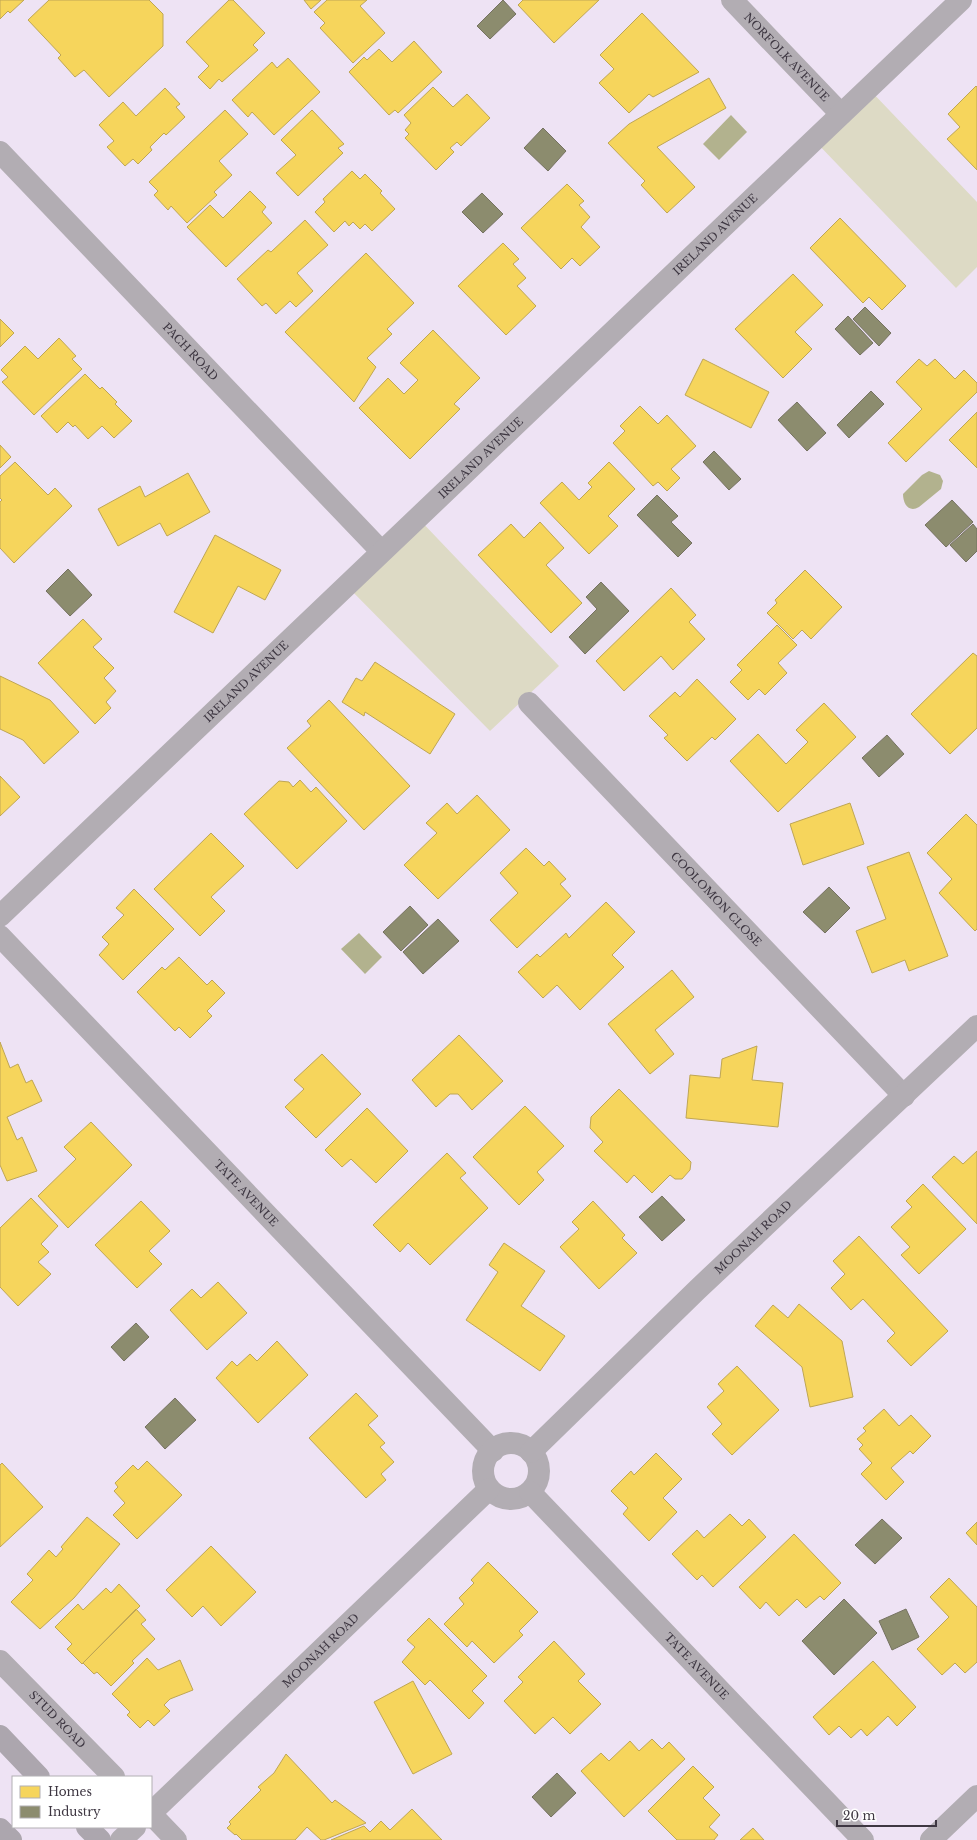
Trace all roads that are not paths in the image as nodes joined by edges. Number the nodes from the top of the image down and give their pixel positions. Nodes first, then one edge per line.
1 (732, 0) edge
2 (960, 0) edge
3 (841, 114) junction
4 (0, 152) edge
5 (381, 551) junction
6 (529, 703) dead end
7 (0, 916) edge
8 (0, 936) edge
9 (977, 1026) edge
10 (904, 1096) junction
11 (493, 1451) junction
12 (531, 1452) junction
13 (489, 1489) junction
14 (530, 1492) junction
15 (0, 1661) edge
16 (0, 1736) edge
17 (39, 1776) edge
18 (113, 1776) edge
19 (977, 1796) edge
20 (152, 1812) edge
21 (152, 1814) edge
22 (88, 1828) edge
23 (134, 1828) edge
24 (0, 1829) edge
25 (11, 1840) edge
26 (100, 1840) edge
27 (121, 1840) edge
28 (176, 1840) edge
29 (863, 1840) edge
30 (931, 1840) edge

1 - 3 street, NORFOLK AVENUE
2 - 3 street, IRELAND AVENUE
3 - 5 street, IRELAND AVENUE
4 - 5 street, PACH ROAD
5 - 7 street, IRELAND AVENUE
6 - 10 street, COOLOMON CLOSE
8 - 11 street, TATE AVENUE
9 - 10 street, MOONAH ROAD
10 - 12 street, MOONAH ROAD
11 - 12 street
11 - 13 street
12 - 14 street
13 - 14 street
13 - 20 street, MOONAH ROAD
14 - 29 street, TATE AVENUE
15 - 18 street, STUD ROAD
16 - 17 main road
19 - 30 street
21 - 28 street
22 - 26 main road
23 - 27 street
24 - 25 main road

